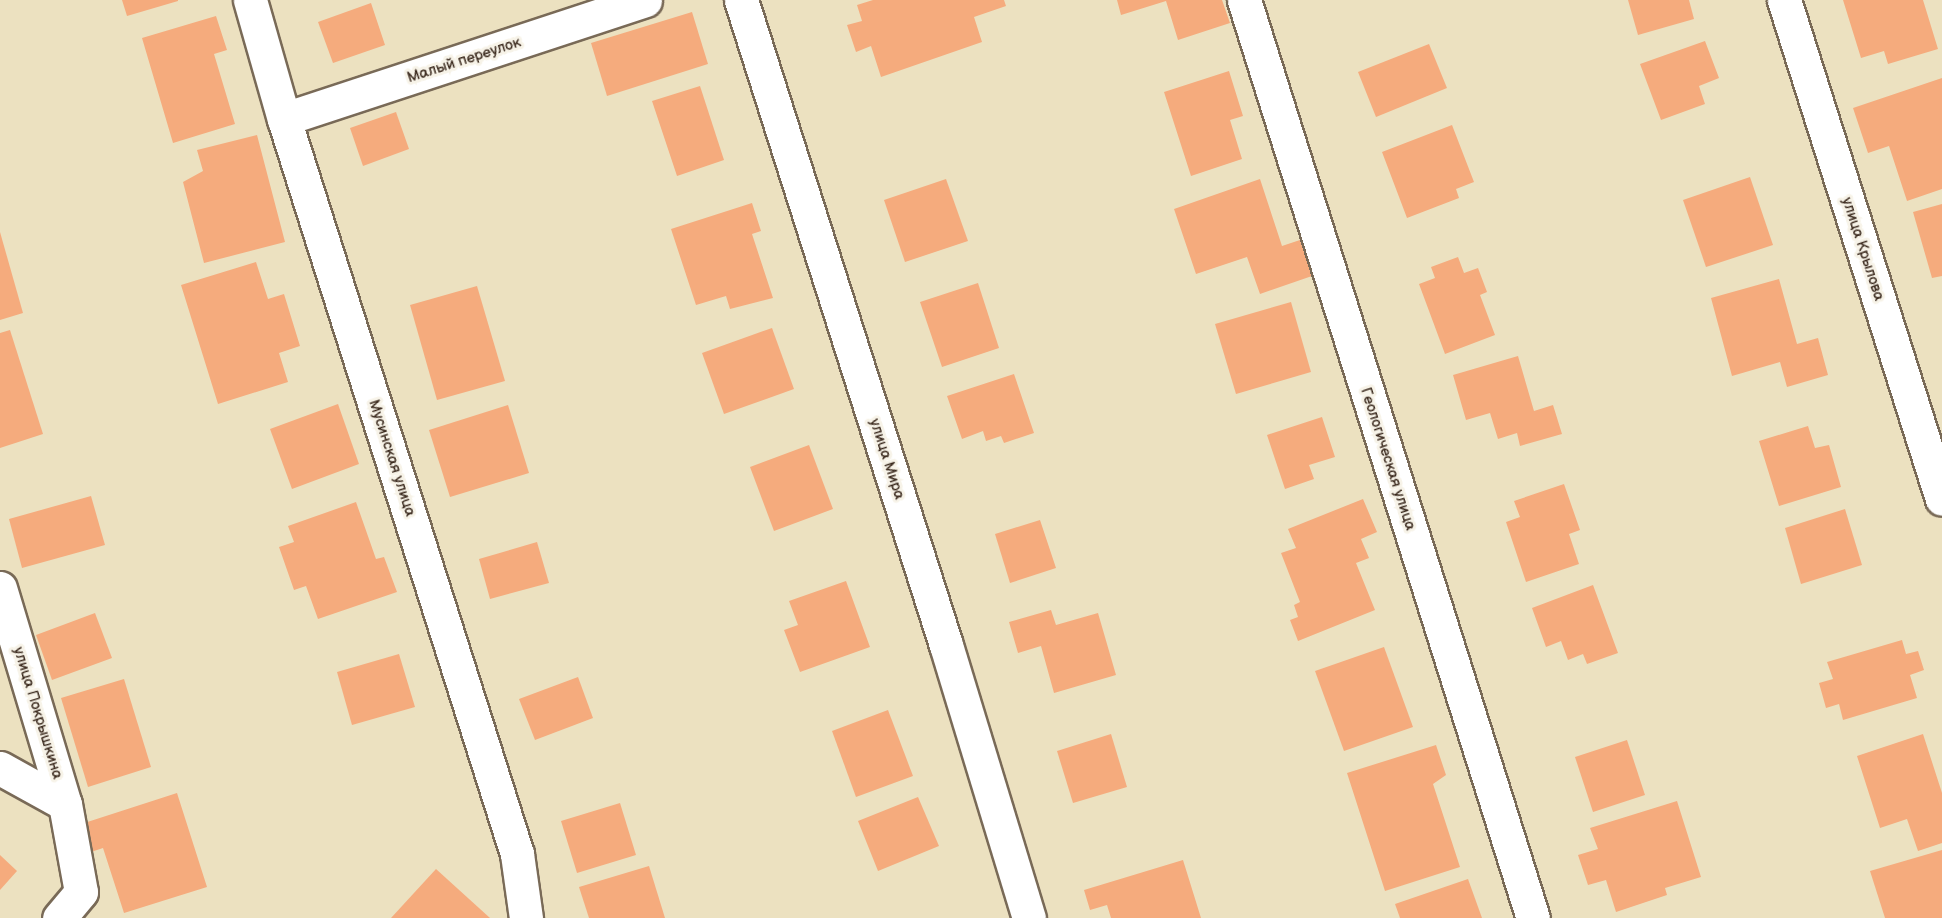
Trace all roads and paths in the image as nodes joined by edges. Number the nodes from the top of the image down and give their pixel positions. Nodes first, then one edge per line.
1 (250, 0) edge
2 (645, 0) edge
3 (741, 0) edge
4 (1244, 0) edge
5 (1784, 0) edge
6 (284, 120) junction
7 (1942, 499) edge
8 (0, 588) edge
9 (0, 768) edge
10 (65, 804) junction
11 (59, 918) edge
12 (526, 918) edge
13 (1029, 918) edge
14 (1533, 918) edge

1 - 6 street, Мусинская улица
2 - 6 street, Малый переулок
3 - 13 street, улица Мира
4 - 14 street, Геологическая улица
5 - 7 street, улица Крылова
6 - 12 street, Мусинская улица
8 - 10 street, улица Покрышкина
9 - 10 street, улица Покрышкина
10 - 11 street, улица Покрышкина

